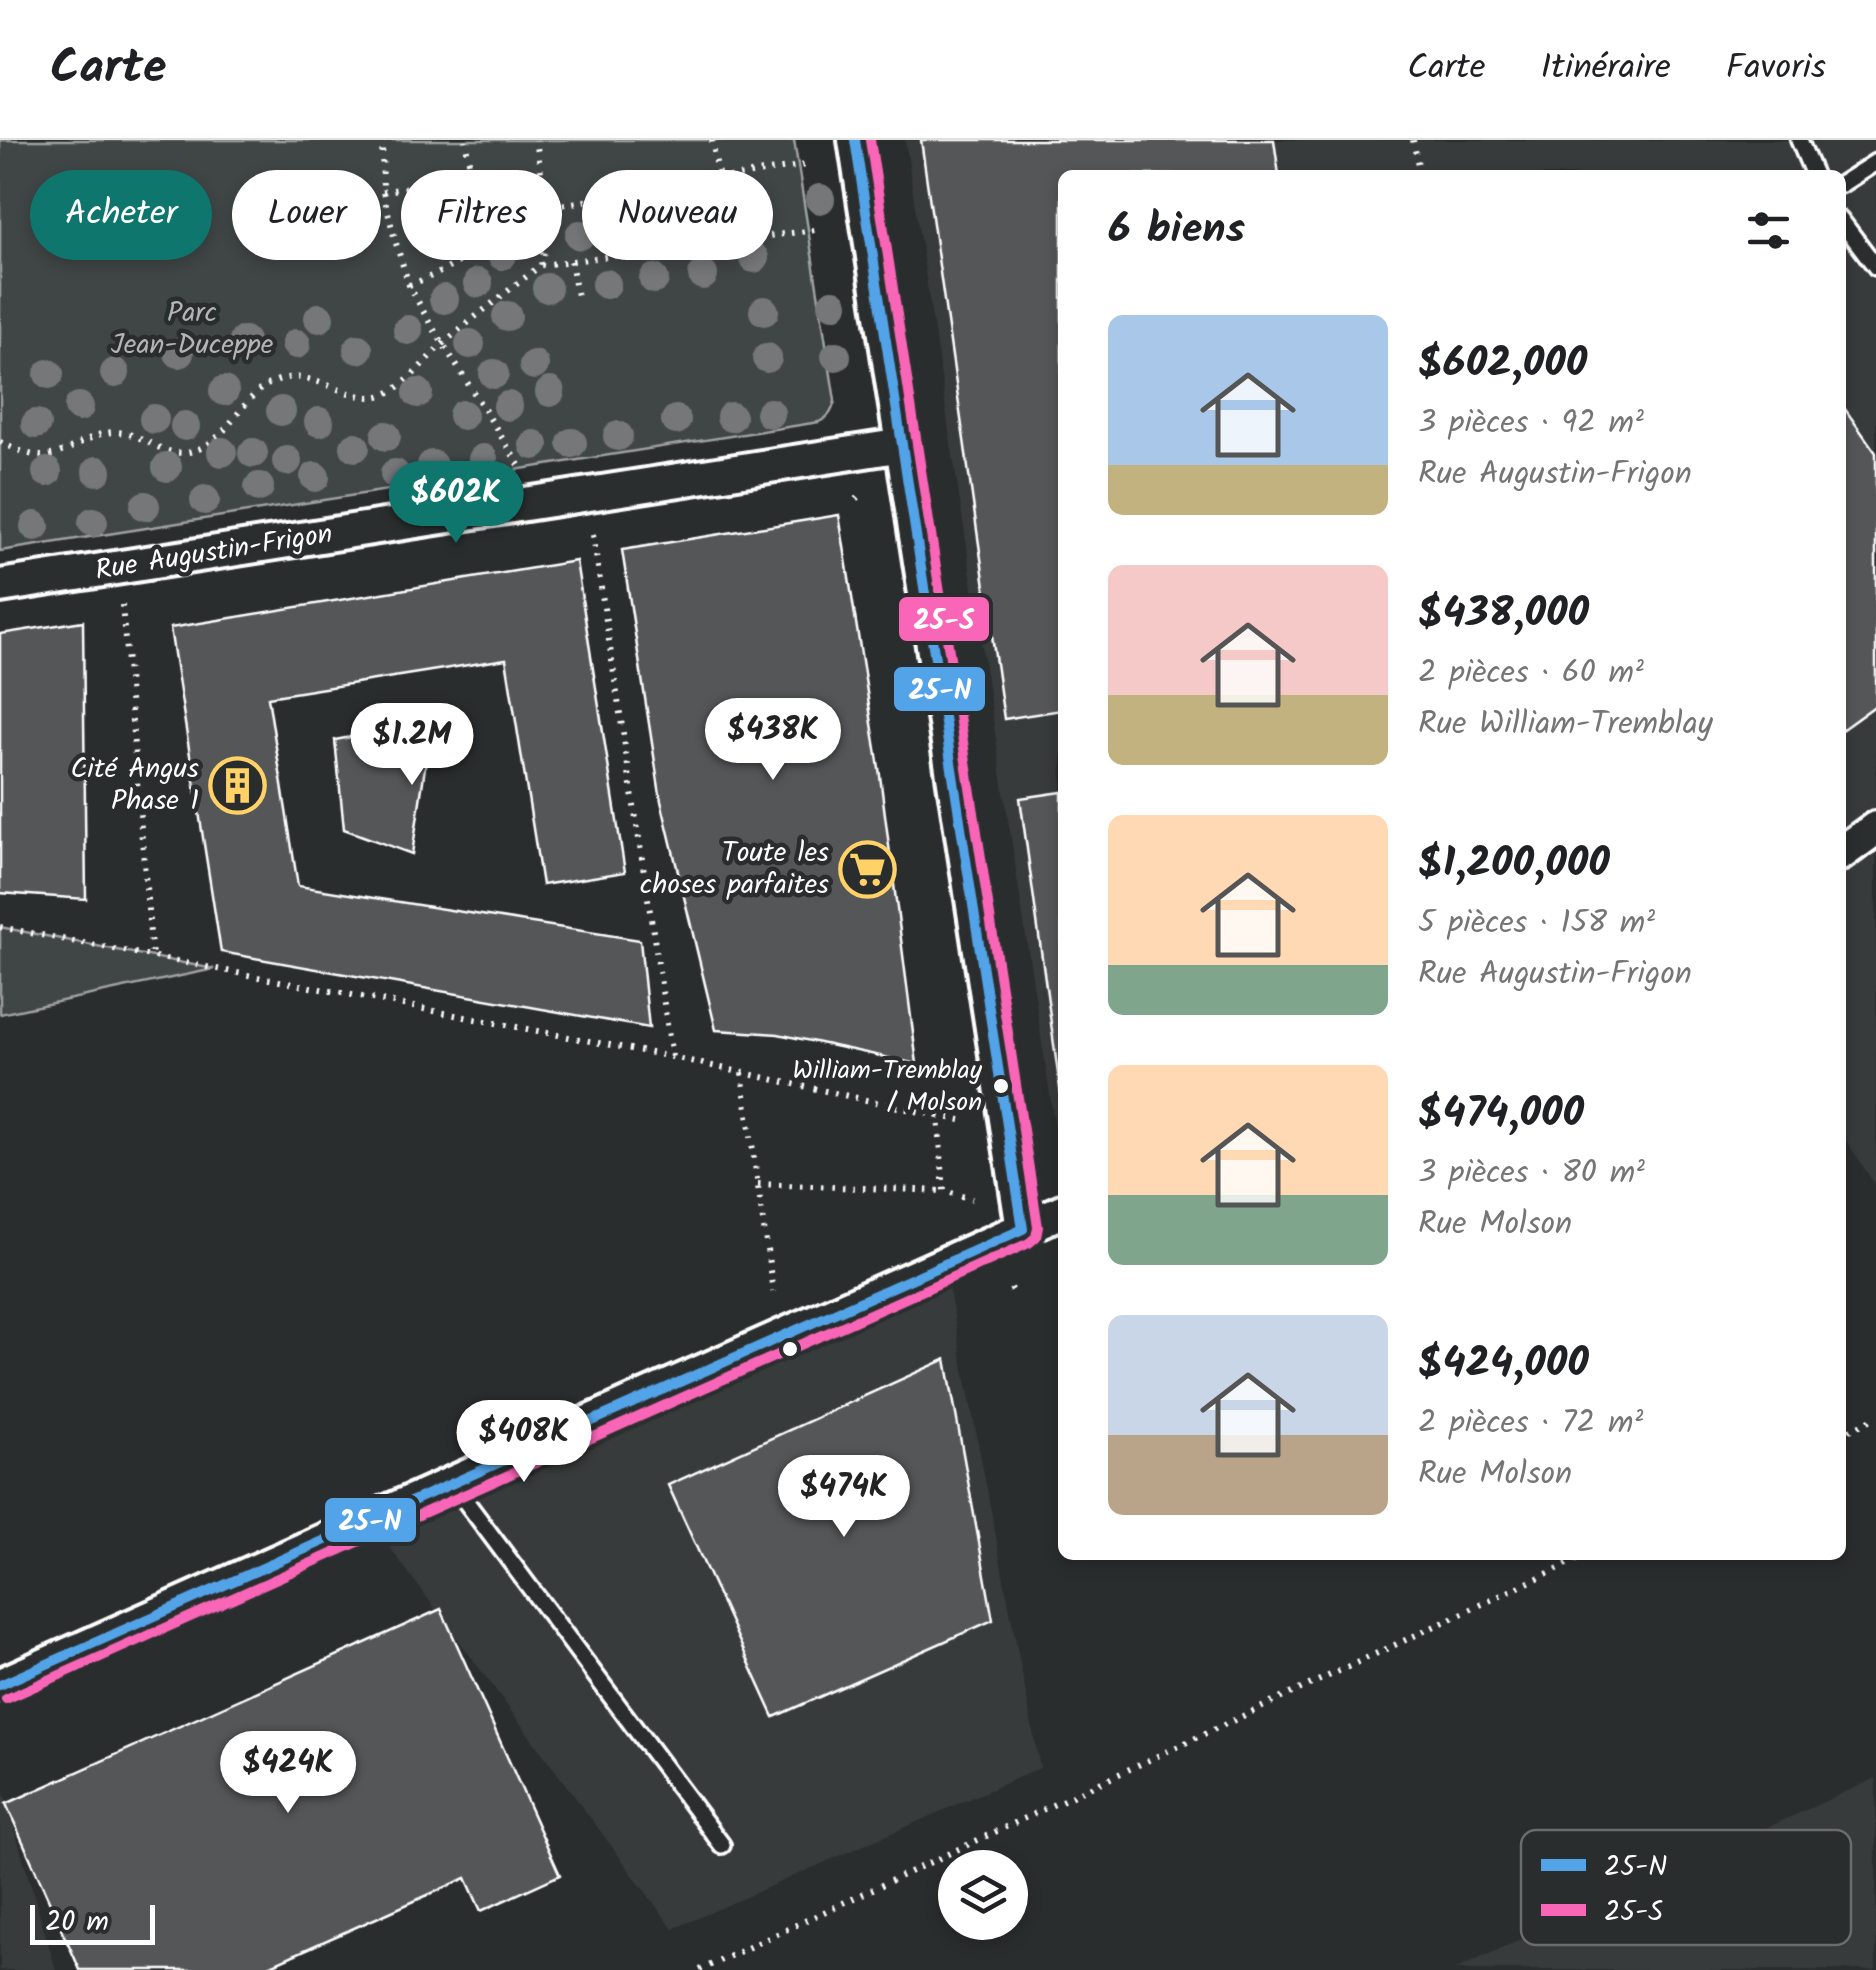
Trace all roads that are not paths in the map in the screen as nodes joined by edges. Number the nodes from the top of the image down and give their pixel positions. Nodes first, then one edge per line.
1 (855, 140) edge
2 (1799, 140) edge
3 (1876, 162) edge
4 (1812, 170) edge
5 (1846, 180) edge
6 (1846, 227) edge
7 (1876, 267) edge
8 (902, 445) junction
9 (0, 586) edge
10 (1876, 828) edge
11 (1846, 850) edge
12 (1058, 1214) edge
13 (1022, 1229) junction
14 (452, 1484) junction
15 (0, 1684) edge
16 (722, 1846) dead end

1 - 8 street
2 - 4 lane
3 - 5 lane
6 - 7 lane
8 - 9 street, Rue Augustin-Frigon
8 - 13 street
10 - 11 street
12 - 13 street
13 - 14 street
14 - 15 street
14 - 16 lane

